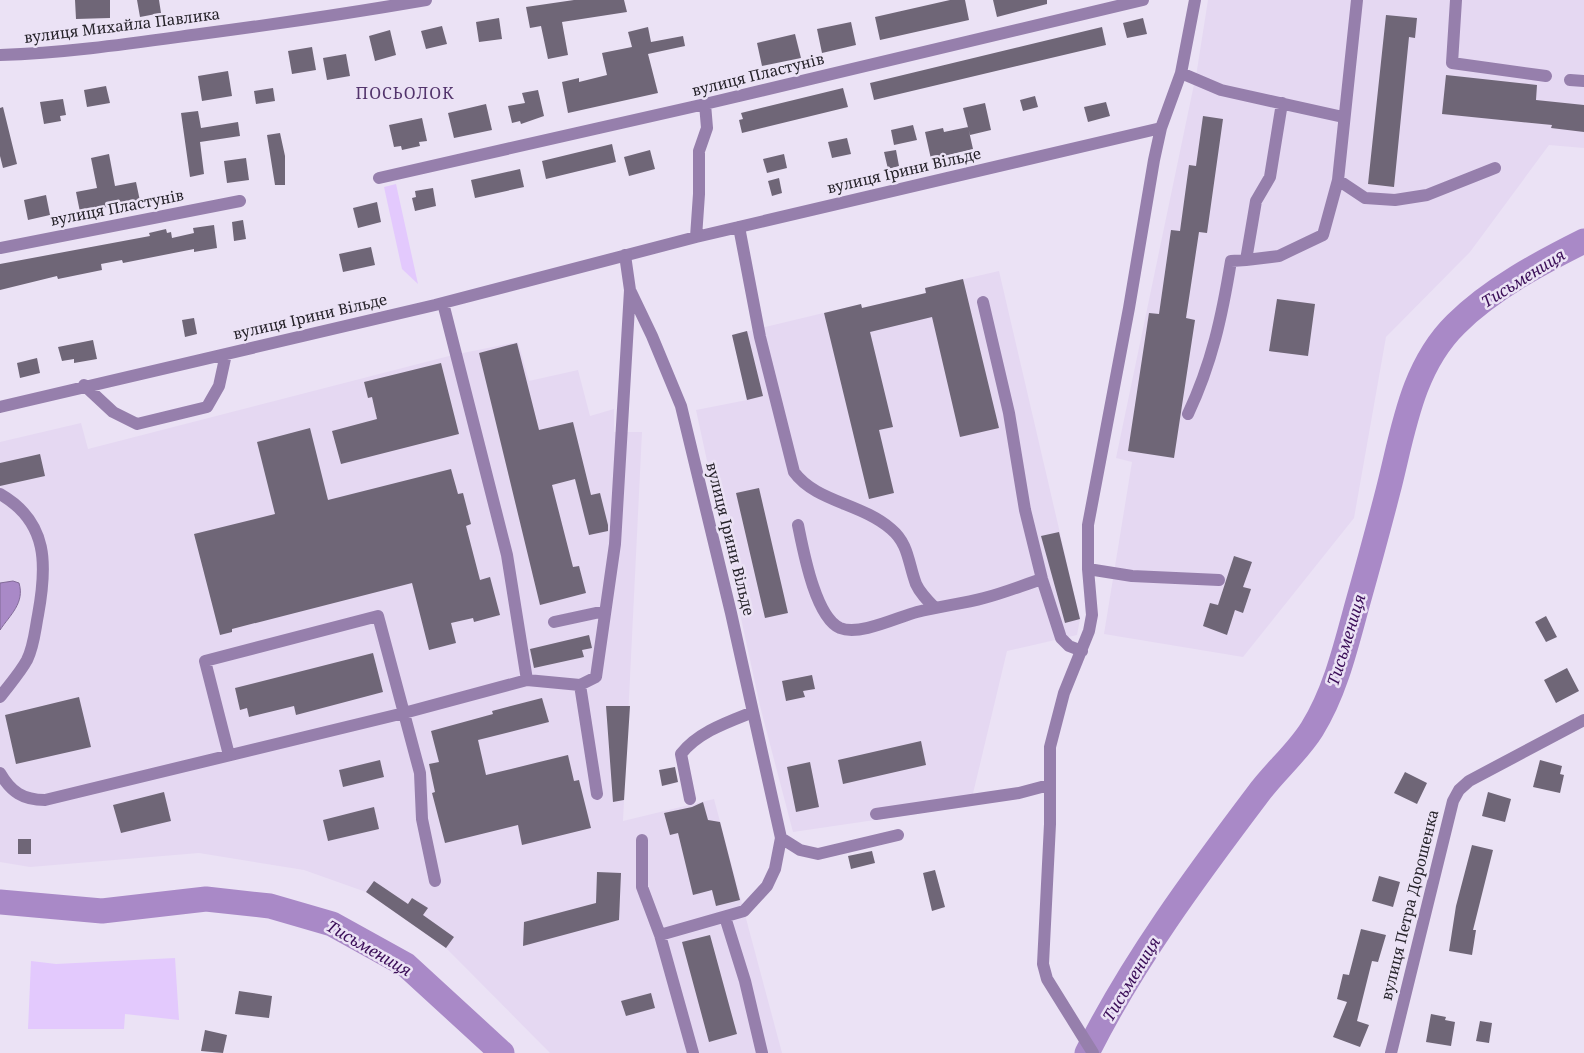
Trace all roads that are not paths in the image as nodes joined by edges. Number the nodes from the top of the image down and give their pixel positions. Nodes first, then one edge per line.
1 (426, 0) edge
2 (1143, 0) edge
3 (1195, 0) edge
4 (1357, 0) edge
5 (1456, 0) edge
6 (0, 55) edge
7 (1182, 73) junction
8 (1546, 76) dead end
9 (1570, 80) dead end
10 (1584, 81) edge
11 (1282, 103) junction
12 (705, 104) junction
13 (1343, 117) junction
14 (1161, 128) junction
15 (1495, 168) dead end
16 (379, 178) dead end
17 (1338, 180) junction
18 (240, 201) dead end
19 (739, 228) junction
20 (696, 237) junction
21 (0, 248) edge
22 (625, 255) junction
23 (1246, 260) junction
24 (630, 290) junction
25 (983, 302) dead end
26 (443, 303) junction
27 (226, 354) junction
28 (84, 385) junction
29 (0, 407) edge
30 (1188, 414) dead end
31 (0, 494) edge
32 (798, 525) dead end
33 (1088, 569) junction
34 (1042, 579) junction
35 (1219, 580) dead end
36 (934, 608) junction
37 (605, 611) junction
38 (554, 622) dead end
39 (1082, 651) junction
40 (527, 680) junction
41 (580, 685) junction
42 (0, 697) edge
43 (753, 712) junction
44 (404, 713) junction
45 (1584, 720) edge
46 (229, 756) junction
47 (0, 773) edge
48 (1049, 785) junction
49 (597, 794) dead end
50 (690, 799) dead end
51 (876, 814) dead end
52 (898, 835) dead end
53 (781, 838) junction
54 (642, 840) dead end
55 (435, 881) dead end
56 (724, 917) junction
57 (660, 935) junction
58 (693, 1053) edge
59 (762, 1053) edge
60 (1093, 1053) edge
61 (1391, 1053) edge

1 - 6 street, вулиця Михайла Павлика
2 - 12 street, вулиця Пластунів
3 - 7 street
4 - 13 street
5 - 8 street
7 - 11 street
7 - 14 street
9 - 10 street
11 - 13 street
11 - 23 street
12 - 16 street, вулиця Пластунів
12 - 20 street
13 - 17 street
14 - 19 street, вулиця Ірини Вільде
14 - 33 street
15 - 17 street
17 - 23 street
18 - 21 street, вулиця Пластунів
19 - 20 street, вулиця Ірини Вільде
19 - 36 street
20 - 22 street, вулиця Ірини Вільде
22 - 24 street, вулиця Ірини Вільде
22 - 26 street, вулиця Ірини Вільде
23 - 30 street
24 - 37 street
24 - 43 street, вулиця Ірини Вільде
25 - 34 street
26 - 27 street, вулиця Ірини Вільде
26 - 40 street
27 - 28 street, вулиця Ірини Вільде
27 - 28 street
28 - 29 street, вулиця Ірини Вільде
31 - 42 street
32 - 36 street
33 - 35 street
33 - 39 street
34 - 36 street
34 - 39 street
37 - 38 street
37 - 41 street
39 - 48 street
40 - 41 street
40 - 44 street
41 - 49 street
43 - 50 street
43 - 53 street, вулиця Ірини Вільде
44 - 46 street
44 - 46 street
44 - 55 street
45 - 61 street, вулиця Петра Дорошенка
46 - 47 street
48 - 51 street
48 - 60 street
52 - 53 street
53 - 56 street
54 - 57 street
56 - 57 street
56 - 59 street
57 - 58 street

